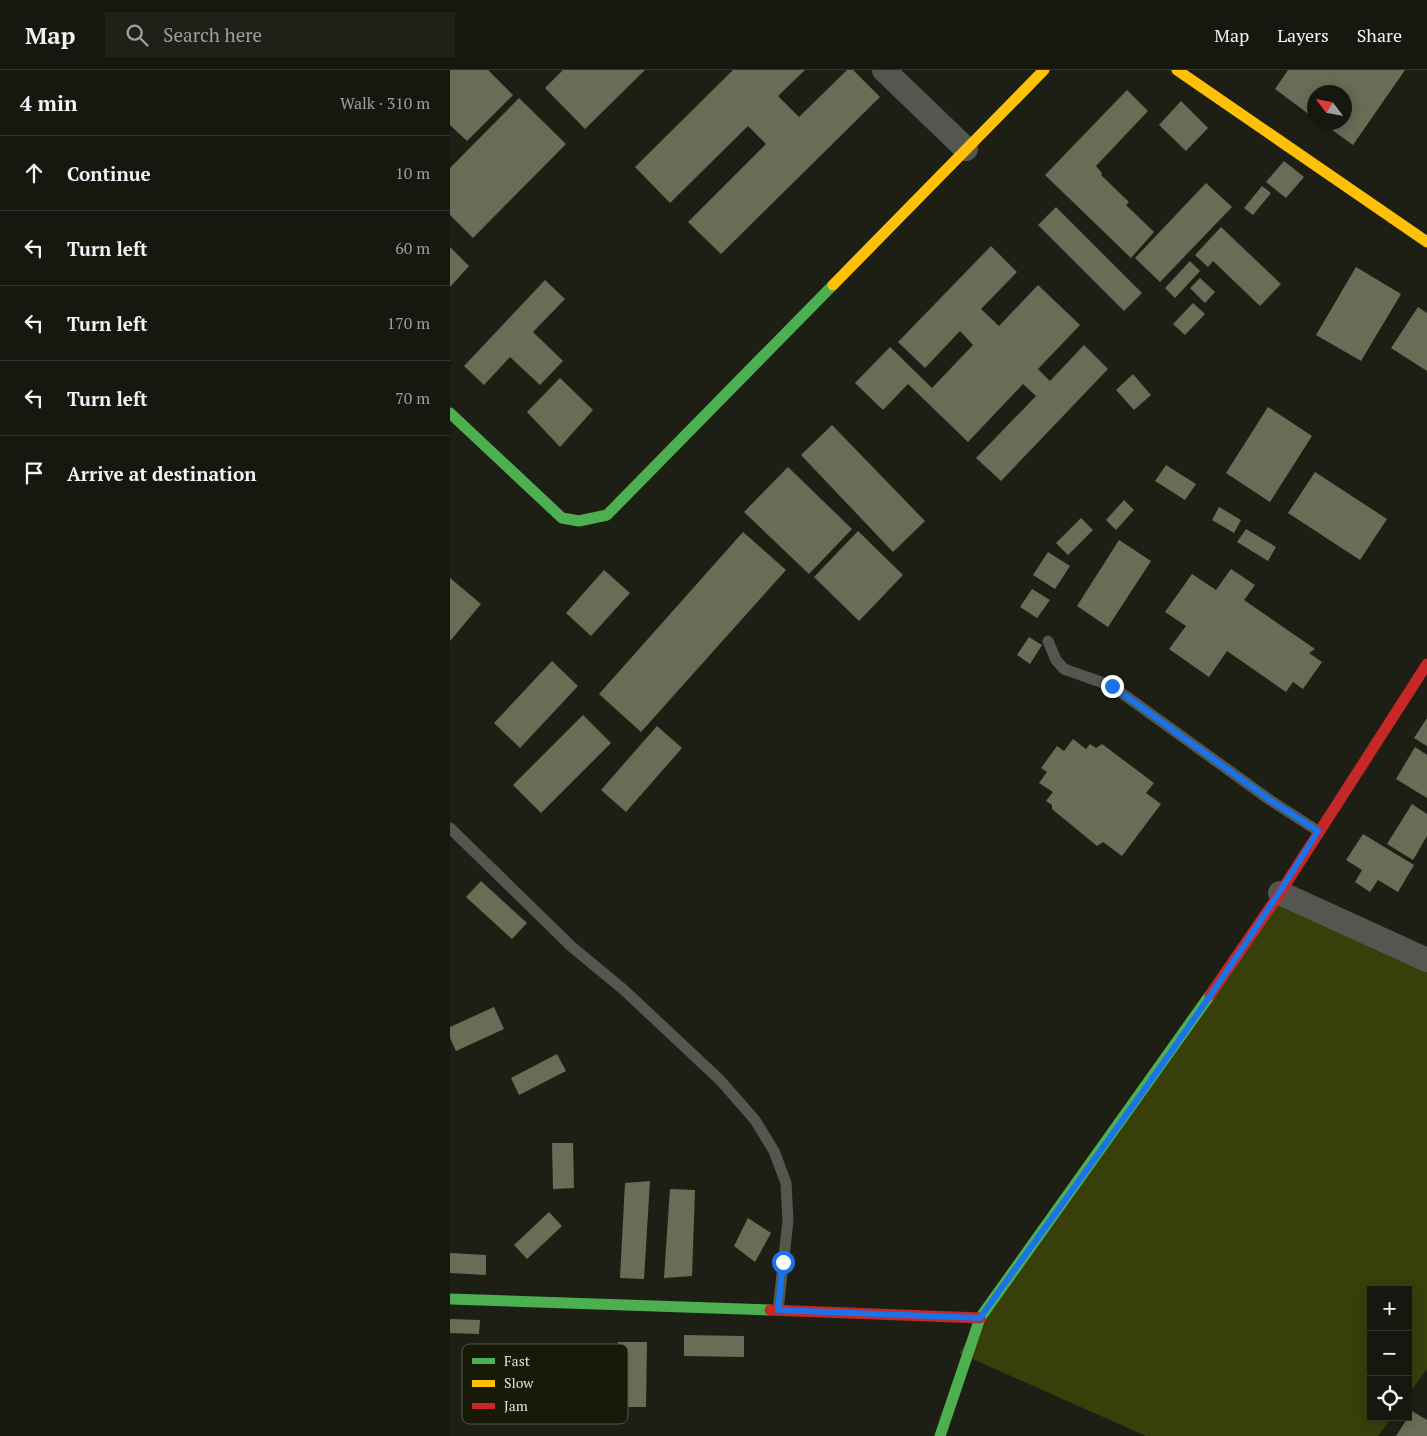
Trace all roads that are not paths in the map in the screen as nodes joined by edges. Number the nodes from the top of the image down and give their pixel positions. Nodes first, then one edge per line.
1 (884, 70) edge
2 (1044, 70) edge
3 (1177, 70) edge
4 (966, 149) junction
5 (1427, 242) edge
6 (450, 413) edge
7 (1048, 641) dead end
8 (1427, 664) edge
9 (450, 828) edge
10 (1318, 831) junction
11 (1280, 893) junction
12 (1427, 960) edge
13 (450, 1299) edge
14 (778, 1310) junction
15 (980, 1318) junction
16 (940, 1436) edge

1 - 4 street
2 - 4 street
3 - 5 street
4 - 6 street
7 - 10 lane
8 - 10 street
9 - 14 lane
10 - 11 street
11 - 12 street
11 - 15 street
13 - 14 street
14 - 15 street
15 - 16 street

